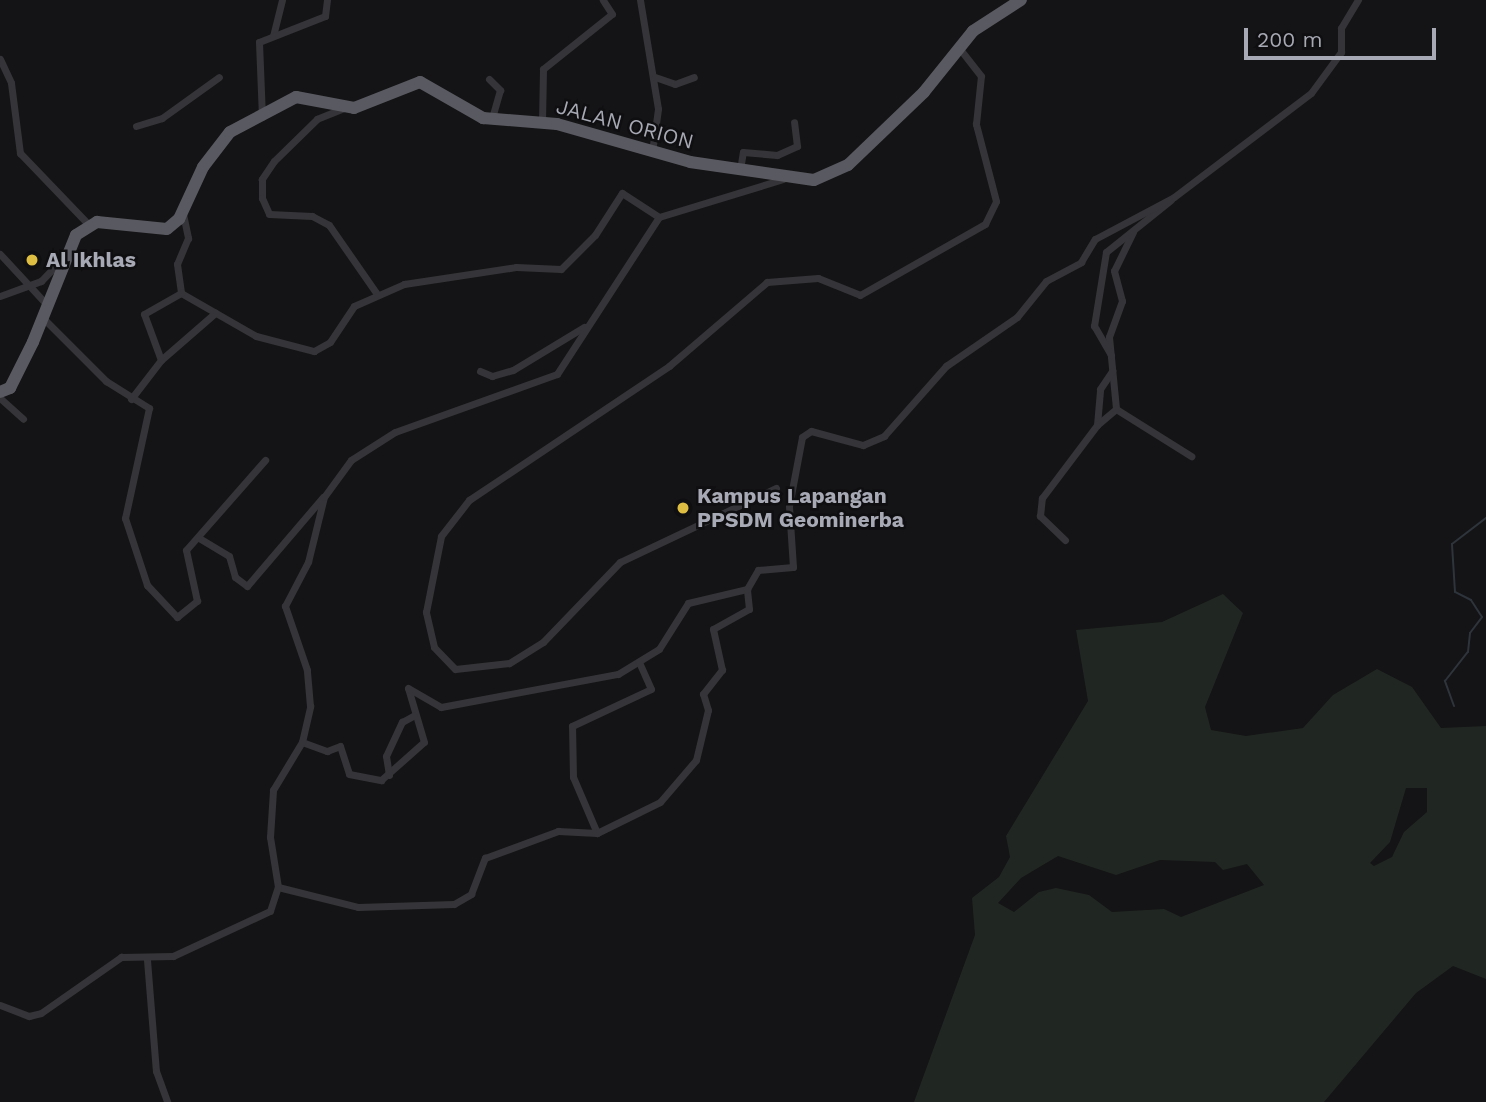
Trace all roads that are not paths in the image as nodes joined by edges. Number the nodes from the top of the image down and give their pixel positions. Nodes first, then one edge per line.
1 (282, 0) edge
2 (327, 0) edge
3 (603, 0) edge
4 (640, 0) edge
5 (1021, 0) edge
6 (1358, 0) edge
7 (273, 36) junction
8 (958, 46) junction
9 (0, 59) edge
10 (219, 77) dead end
11 (655, 77) junction
12 (694, 77) dead end
13 (489, 79) dead end
14 (344, 108) junction
15 (262, 117) junction
16 (492, 118) junction
17 (542, 122) junction
18 (794, 122) dead end
19 (136, 126) dead end
20 (652, 153) junction
21 (740, 170) junction
22 (783, 179) junction
23 (1174, 197) junction
24 (183, 214) junction
25 (659, 217) junction
26 (88, 223) junction
27 (1133, 232) junction
28 (0, 254) edge
29 (64, 257) junction
30 (1104, 281) junction
31 (26, 289) junction
32 (181, 293) junction
33 (377, 294) junction
34 (1120, 295) junction
35 (0, 296) edge
36 (47, 305) junction
37 (215, 313) junction
38 (44, 319) junction
39 (584, 326) junction
40 (1111, 356) junction
41 (161, 360) junction
42 (480, 371) dead end
43 (1112, 371) junction
44 (0, 392) edge
45 (0, 398) edge
46 (131, 399) junction
47 (1116, 409) junction
48 (23, 419) dead end
49 (1097, 425) junction
50 (1191, 456) dead end
51 (265, 460) dead end
52 (776, 488) dead end
53 (324, 497) junction
54 (199, 538) junction
55 (1065, 540) dead end
56 (747, 589) junction
57 (639, 662) junction
58 (413, 716) junction
59 (302, 742) junction
60 (389, 775) junction
61 (597, 833) junction
62 (278, 887) junction
63 (147, 960) junction
64 (0, 1004) edge
65 (167, 1102) edge

1 - 7 street
2 - 7 street
3 - 17 street
4 - 11 street
5 - 8 highway, JALAN ORION
6 - 23 street
7 - 15 street
8 - 22 highway, JALAN ORION
8 - 52 street
9 - 26 street
10 - 19 street
11 - 12 street
11 - 20 street
13 - 16 street
14 - 15 highway, JALAN ORION
14 - 16 highway, JALAN ORION
14 - 33 street
15 - 24 highway, JALAN ORION
16 - 17 highway, JALAN ORION
17 - 20 highway, JALAN ORION
18 - 21 street
20 - 21 highway, JALAN ORION
21 - 22 highway, JALAN ORION
22 - 25 street
23 - 27 street
23 - 56 street
24 - 26 highway
24 - 32 street
25 - 33 street
25 - 39 street
26 - 29 highway
27 - 30 street
27 - 34 street
28 - 31 street
29 - 31 street
29 - 36 highway
30 - 34 street
30 - 40 street
31 - 35 street
31 - 36 street
32 - 37 street
32 - 41 street
33 - 37 street
34 - 40 street
36 - 38 highway
37 - 41 street
38 - 44 highway
38 - 46 street
39 - 42 street
39 - 53 street
40 - 43 street
41 - 46 street
43 - 47 street
43 - 49 street
45 - 48 street
46 - 54 street
47 - 49 street
47 - 50 street
49 - 55 street
51 - 54 street
53 - 54 street
53 - 59 street
56 - 57 street
56 - 61 street
57 - 58 street
57 - 61 street
58 - 60 street
58 - 60 street
59 - 60 street
59 - 62 street
61 - 62 street
62 - 63 street
63 - 64 street
63 - 65 street

